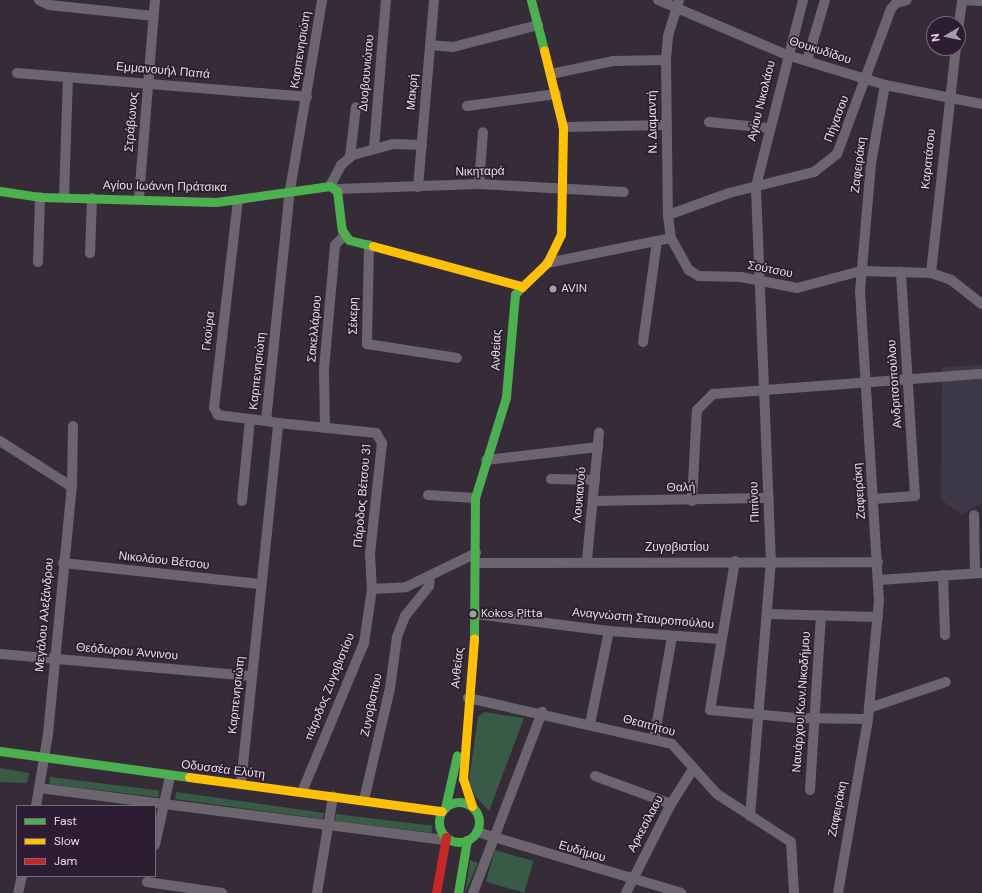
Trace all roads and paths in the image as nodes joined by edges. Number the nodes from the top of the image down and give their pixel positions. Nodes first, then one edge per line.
1 (39, 0) edge
2 (155, 0) edge
3 (322, 0) edge
4 (386, 0) edge
5 (434, 0) edge
6 (531, 0) edge
7 (658, 0) edge
8 (803, 0) edge
9 (825, 0) edge
10 (908, 0) edge
11 (962, 0) edge
12 (980, 1) edge
13 (677, 3) edge
14 (85, 4) edge
15 (153, 16) junction
16 (960, 16) edge
17 (538, 25) junction
18 (430, 45) junction
19 (787, 55) junction
20 (955, 56) edge
21 (666, 60) junction
22 (807, 61) junction
23 (18, 73) dead end
24 (551, 74) junction
25 (68, 77) junction
26 (865, 80) junction
27 (148, 82) junction
28 (885, 85) junction
29 (556, 94) junction
30 (307, 97) junction
31 (949, 98) junction
32 (982, 104) edge
33 (467, 106) dead end
34 (356, 107) dead end
35 (710, 122) dead end
36 (666, 126) junction
37 (563, 127) junction
38 (768, 128) junction
39 (483, 132) dead end
40 (422, 145) junction
41 (374, 148) junction
42 (350, 157) junction
43 (479, 184) junction
44 (562, 186) junction
45 (756, 186) junction
46 (418, 187) junction
47 (333, 188) junction
48 (290, 190) junction
49 (0, 191) edge
50 (624, 192) dead end
51 (40, 197) junction
52 (64, 198) junction
53 (92, 198) junction
54 (139, 198) junction
55 (238, 200) junction
56 (668, 215) junction
57 (344, 236) junction
58 (671, 238) junction
59 (657, 241) junction
60 (369, 245) junction
61 (90, 253) dead end
62 (38, 262) dead end
63 (547, 263) junction
64 (861, 271) junction
65 (901, 272) junction
66 (931, 273) junction
67 (757, 280) junction
68 (521, 286) junction
69 (982, 303) edge
70 (643, 342) dead end
71 (457, 358) dead end
72 (982, 374) edge
73 (907, 378) junction
74 (865, 380) junction
75 (762, 389) junction
76 (250, 420) junction
77 (266, 421) junction
78 (278, 423) junction
79 (73, 426) dead end
80 (326, 428) junction
81 (599, 433) dead end
82 (2, 445) edge
83 (598, 447) junction
84 (486, 460) junction
85 (551, 479) dead end
86 (595, 480) junction
87 (72, 487) junction
88 (428, 495) dead end
89 (475, 498) junction
90 (769, 498) junction
91 (873, 499) junction
92 (242, 501) dead end
93 (593, 501) junction
94 (692, 501) junction
95 (974, 515) dead end
96 (476, 558) junction
97 (587, 560) junction
98 (735, 561) junction
99 (878, 562) junction
100 (63, 563) junction
101 (770, 563) junction
102 (979, 573) edge
103 (943, 575) junction
104 (430, 576) junction
105 (879, 580) junction
106 (262, 584) junction
107 (372, 589) junction
108 (476, 614) junction
109 (767, 614) junction
110 (821, 615) junction
111 (878, 616) junction
112 (609, 631) junction
113 (945, 636) dead end
114 (672, 637) junction
115 (721, 639) junction
116 (0, 654) edge
117 (54, 659) junction
118 (251, 676) junction
119 (946, 682) dead end
120 (468, 698) junction
121 (542, 712) junction
122 (869, 713) junction
123 (759, 715) junction
124 (466, 717) junction
125 (814, 718) junction
126 (590, 724) junction
127 (654, 739) junction
128 (0, 751) edge
129 (44, 759) junction
130 (694, 769) junction
131 (170, 776) junction
132 (595, 776) dead end
133 (241, 784) junction
134 (39, 788) junction
135 (810, 790) dead end
136 (302, 792) junction
137 (333, 796) junction
138 (364, 800) junction
139 (164, 802) junction
140 (671, 804) junction
141 (36, 805) edge
142 (472, 806) junction
143 (444, 809) junction
144 (750, 816) junction
145 (328, 825) junction
146 (476, 832) junction
147 (492, 838) junction
148 (156, 839) edge
149 (446, 839) junction
150 (467, 840) junction
151 (22, 877) edge
152 (148, 879) edge
153 (631, 880) junction
154 (18, 893) edge
155 (145, 893) edge
156 (222, 893) edge
157 (317, 893) edge
158 (436, 893) edge
159 (458, 893) edge
160 (473, 893) edge
161 (626, 893) edge
162 (681, 893) edge
163 (794, 893) edge
164 (838, 893) edge

1 - 14 street
2 - 15 street, Στράβωνος
3 - 30 street, Καρπενησιώτη
4 - 41 street, Δυοβουνιώτου
5 - 18 street, Μακρή
6 - 17 main road, Ανθείας
7 - 13 street, Θουκυδίδου
8 - 19 street, Αγίου Νικολάου
9 - 22 street
10 - 26 street, Πήγασου
11 - 12 street
11 - 16 street
13 - 19 street, Θουκυδίδου
13 - 21 street, Ν. Διαμαντή
14 - 15 street
15 - 27 street, Στράβωνος
17 - 18 street
17 - 24 main road, Ανθείας
18 - 40 street, Μακρή
19 - 22 street, Θουκυδίδου
19 - 38 street, Αγίου Νικολάου
20 - 31 street, Καρατάσου
21 - 24 street
21 - 36 street, Ν. Διαμαντή
22 - 26 street, Θουκυδίδου
23 - 25 street, Εμμανουήλ Παπά
24 - 29 main road, Ανθείας
25 - 27 street, Εμμανουήλ Παπά
25 - 52 street
26 - 28 street, Θουκυδίδου
26 - 45 street, Πήγασου
27 - 30 street, Εμμανουήλ Παπά
27 - 54 street, Στράβωνος
28 - 31 street, Θουκυδίδου
28 - 64 street, Ζαφειράκη
29 - 33 street
29 - 37 main road, Ανθείας
30 - 48 street, Καρπενησιώτη
31 - 32 street, Θουκυδίδου
31 - 66 street, Καρατάσου
34 - 42 street
35 - 38 street
36 - 37 street
36 - 56 street, Ν. Διαμαντή
37 - 44 main road, Ανθείας
38 - 45 street, Αγίου Νικολάου
39 - 43 street
40 - 41 street
40 - 46 street, Μακρή
41 - 42 street
42 - 47 street
43 - 44 street, Νικηταρά
43 - 46 street, Νικηταρά
44 - 50 street, Νικηταρά
44 - 63 main road, Ανθείας
45 - 56 street, Πήγασου
45 - 67 street, Πιπίνου
46 - 47 street, Νικηταρά
47 - 48 main road, Αγίου Ιωάννη Πράτσικα
47 - 57 main road
48 - 55 main road, Αγίου Ιωάννη Πράτσικα
48 - 77 street, Καρπενησιώτη
49 - 51 main road, Αγίου Ιωάννη Πράτσικα
51 - 52 main road, Αγίου Ιωάννη Πράτσικα
51 - 62 street
52 - 53 main road, Αγίου Ιωάννη Πράτσικα
53 - 54 main road, Αγίου Ιωάννη Πράτσικα
53 - 61 street
54 - 55 main road, Αγίου Ιωάννη Πράτσικα
55 - 76 street, Γκούρα
56 - 58 street, Ν. Διαμαντή
57 - 60 main road
57 - 80 street, Σακελλάριου
58 - 59 street
58 - 67 street, Σούτσου
59 - 63 street
59 - 70 street
60 - 68 main road
60 - 71 street, Σέκερη
63 - 68 main road, Ανθείας
64 - 65 street, Σούτσου
64 - 67 street, Σούτσου
64 - 74 street, Ζαφειράκη
65 - 66 street, Σούτσου
65 - 73 street, Ανδριτσοπούλου
66 - 69 street, Σούτσου
67 - 75 street, Πιπίνου
68 - 84 main road, Ανθείας
72 - 73 street
73 - 74 street
73 - 91 street, Ανδριτσοπούλου
74 - 75 street
74 - 91 street, Ζαφειράκη
75 - 90 street, Πιπίνου
75 - 94 street
76 - 77 street, Γκούρα
76 - 92 street
77 - 78 street, Καρπενησιώτη
78 - 80 street, Πάροδος Βέτσου 31
78 - 106 street, Καρπενησιώτη
79 - 87 street, Μεγάλου Αλεξάνδρου
80 - 107 street, Πάροδος Βέτσου 31
81 - 83 street, Λουκιανού
82 - 87 street
83 - 84 street
83 - 86 street, Λουκιανού
84 - 89 main road, Ανθείας
85 - 86 street
86 - 93 street, Λουκιανού
87 - 100 street, Μεγάλου Αλεξάνδρου
88 - 89 street
89 - 96 main road, Ανθείας
90 - 94 street, Θαλή
90 - 101 street, Πιπίνου
91 - 99 street, Ζαφειράκη
93 - 94 street, Θαλή
93 - 97 street, Λουκιανού
95 - 102 street
96 - 97 street, Ζυγοβιστίου
96 - 104 street
96 - 108 main road, Ανθείας
97 - 98 street, Ζυγοβιστίου
98 - 101 street, Ζυγοβιστίου
98 - 115 street
99 - 101 street, Ζυγοβιστίου
99 - 105 street, Ζαφειράκη
100 - 106 street, Νικολάου Βέτσου
100 - 117 street, Μεγάλου Αλεξάνδρου
101 - 109 street, Πιπίνου
102 - 103 street
103 - 105 street
103 - 113 street
104 - 107 street
104 - 138 street, Ζυγοβιστίου
105 - 111 street, Ζαφειράκη
106 - 118 street, Καρπενησιώτη
107 - 136 street, πάροδος Ζυγοβιστίου
108 - 112 street, Αναγνώστη Σταυροπούλου
108 - 120 main road, Ανθείας
109 - 110 street
109 - 123 street, Πιπίνου
110 - 111 street
110 - 125 street, Ναυάρχου Κων.Νικοδήμου
111 - 122 street, Ζαφειράκη
112 - 114 street, Αναγνώστη Σταυροπούλου
112 - 126 street
114 - 115 street, Αναγνώστη Σταυροπούλου
114 - 127 street
115 - 123 street, Αναγνώστη Σταυροπούλου
116 - 117 street, Θεόδωρου Άννινου
117 - 118 street, Θεόδωρου Άννινου
117 - 129 street, Μεγάλου Αλεξάνδρου
118 - 133 street, Καρπενησιώτη
119 - 122 street, Αναγνώστη Σταυροπούλου
120 - 121 street, Θεαιτήτου
120 - 124 main road, Ανθείας
121 - 126 street, Θεαιτήτου
121 - 147 street
122 - 125 street, Αναγνώστη Σταυροπούλου
122 - 164 street, Ζαφειράκη
123 - 125 street, Αναγνώστη Σταυροπούλου
123 - 144 street, Πιπίνου
124 - 142 main road, Ανθείας
124 - 143 main road, Ανθείας
125 - 135 street, Ναυάρχου Κων.Νικοδήμου
126 - 127 street, Θεαιτήτου
127 - 130 street, Θεαιτήτου
128 - 129 main road, Οδυσσέα Ελύτη
129 - 131 main road, Οδυσσέα Ελύτη
129 - 134 street, Μεγάλου Αλεξάνδρου
130 - 140 street, Αρκεσίλαου
130 - 144 street, Θεαιτήτου
131 - 133 main road, Οδυσσέα Ελύτη
131 - 139 street
132 - 140 street
133 - 136 main road, Οδυσσέα Ελύτη
134 - 139 street
134 - 141 street, Μεγάλου Αλεξάνδρου
136 - 137 main road, Οδυσσέα Ελύτη
137 - 138 main road, Οδυσσέα Ελύτη
137 - 145 street
138 - 143 main road, Οδυσσέα Ελύτη
139 - 145 street
139 - 148 street
140 - 153 street, Αρκεσίλαου
142 - 143 main road
142 - 146 main road
143 - 149 main road
144 - 163 street, Θεαιτήτου
145 - 149 street
145 - 157 street
146 - 147 street, Ευδήμου
146 - 150 main road
147 - 153 street, Ευδήμου
147 - 160 street
149 - 150 main road
149 - 158 main road
150 - 159 main road
151 - 154 street
152 - 155 street
152 - 156 street
153 - 161 street, Αρκεσίλαου
153 - 162 street, Ευδήμου

